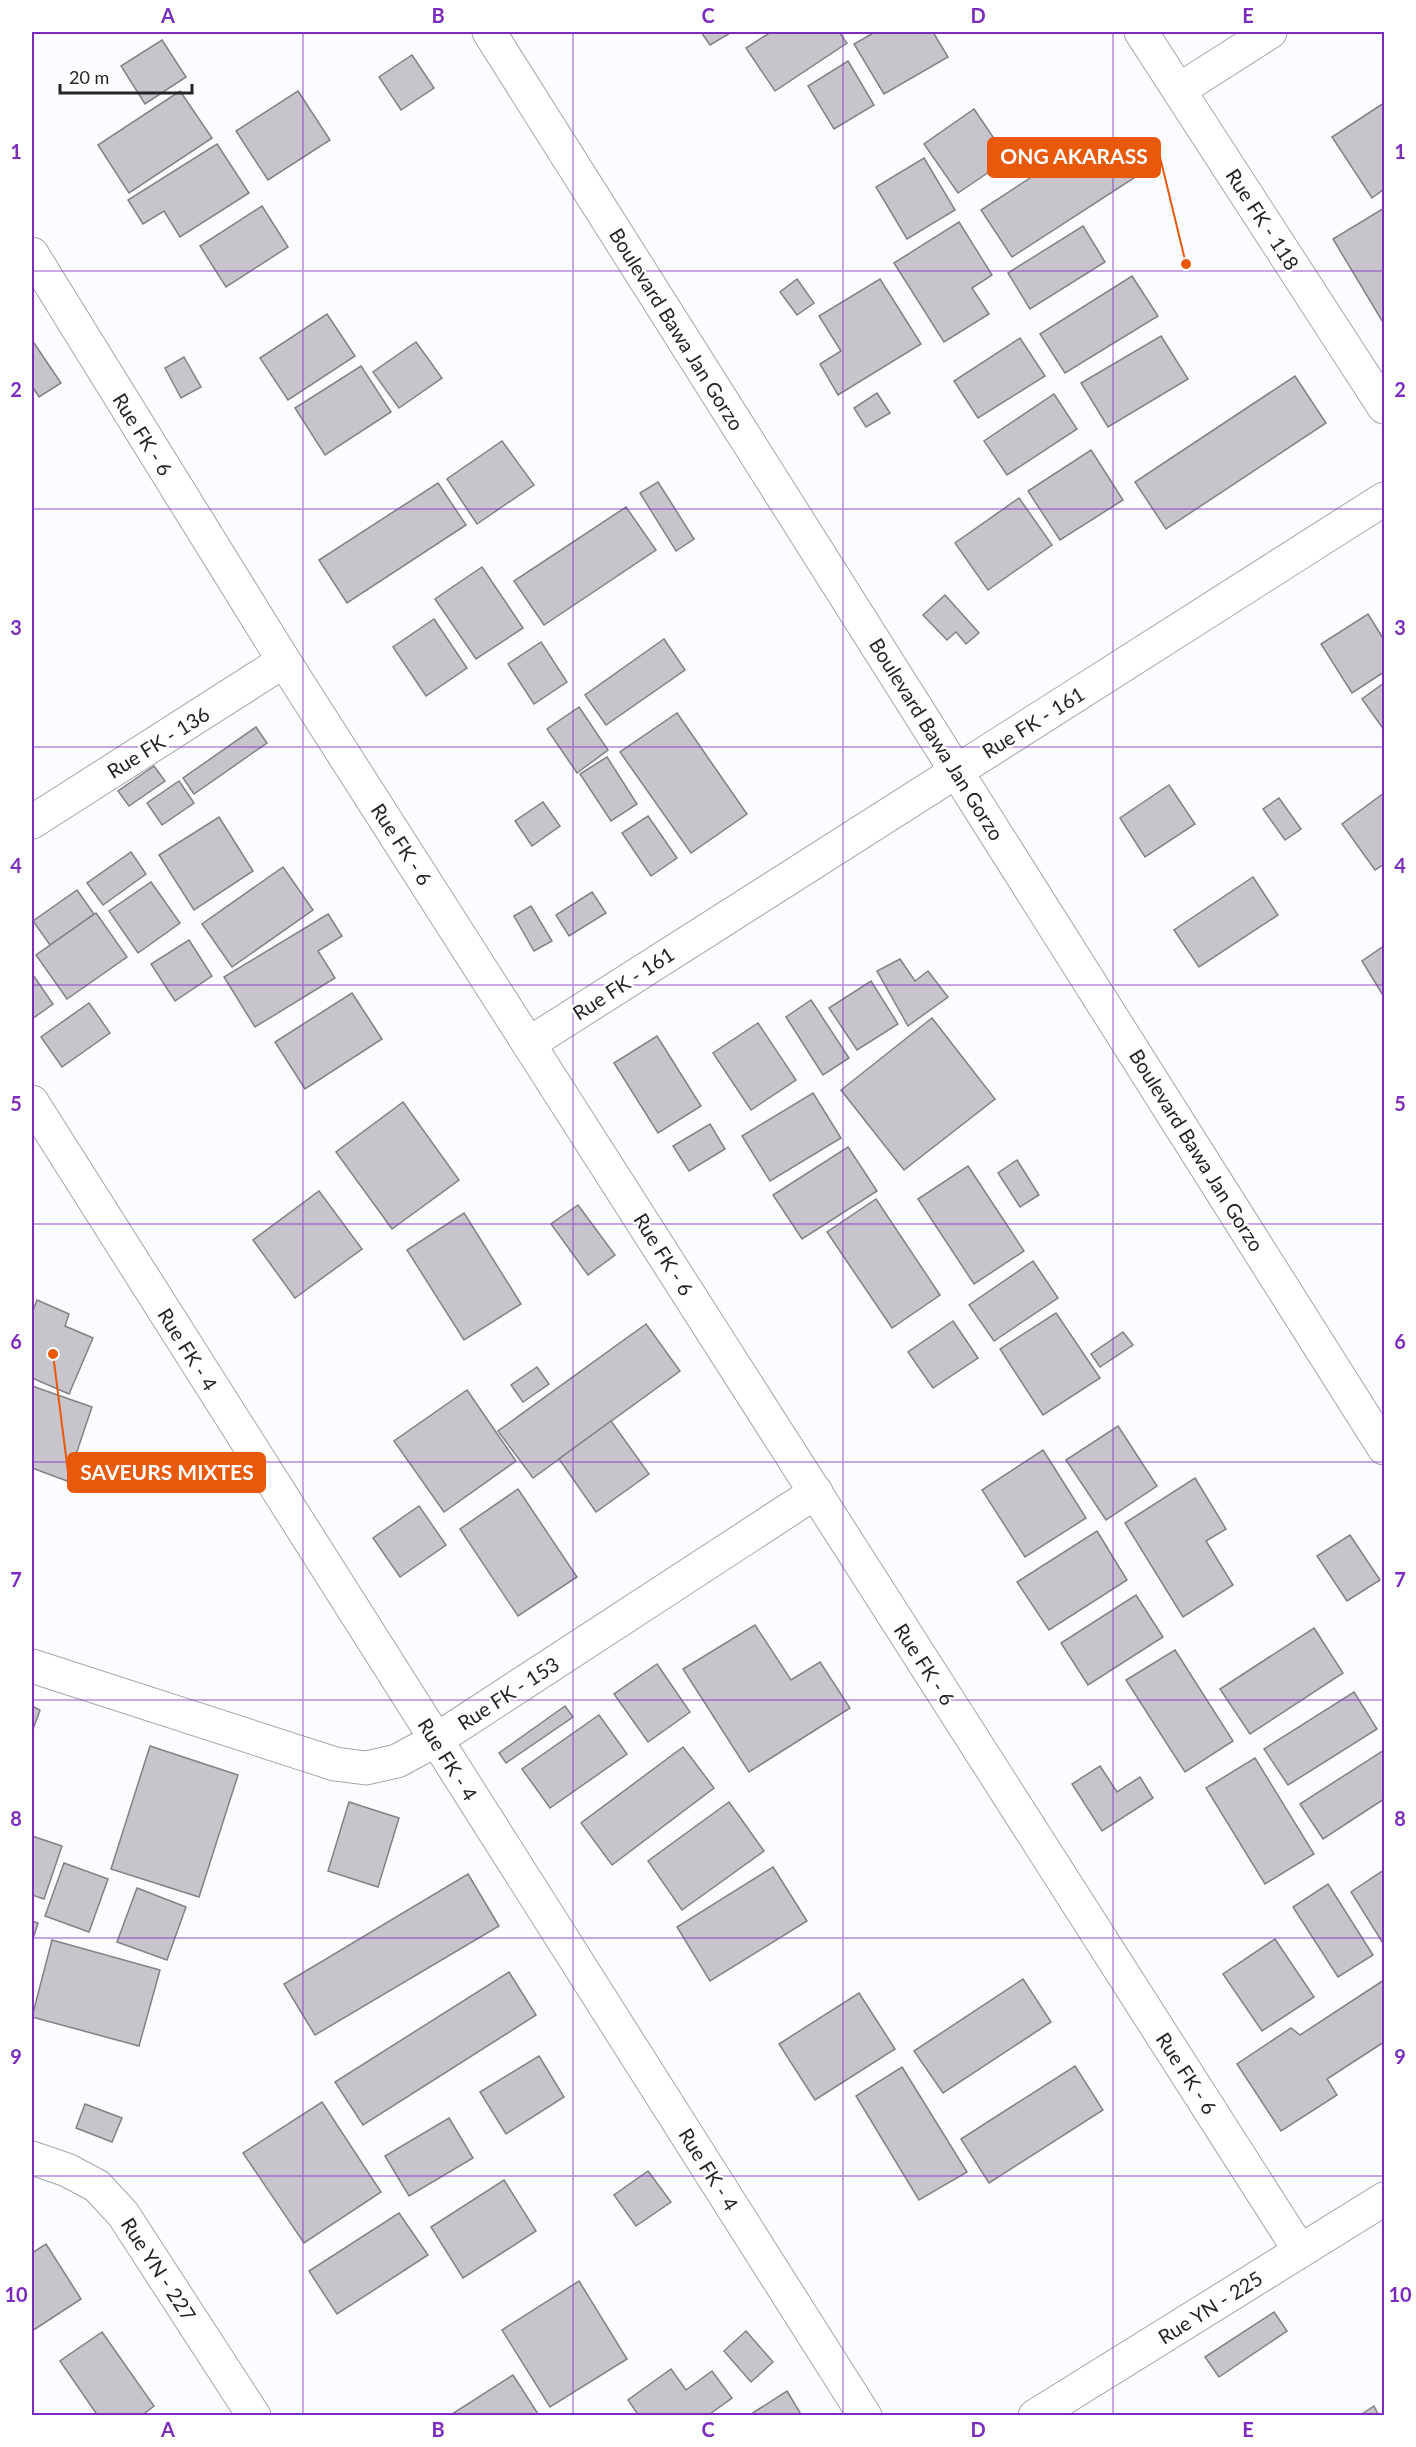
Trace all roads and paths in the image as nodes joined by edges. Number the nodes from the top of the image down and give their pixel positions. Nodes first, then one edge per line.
1 (489, 32) edge
2 (1141, 32) edge
3 (1270, 32) edge
4 (1179, 90) junction
5 (32, 254) edge
6 (1384, 406) edge
7 (1384, 499) edge
8 (284, 661) junction
9 (957, 770) junction
10 (32, 822) edge
11 (530, 1043) junction
12 (32, 1102) edge
13 (1384, 1448) edge
14 (816, 1492) junction
15 (32, 1666) edge
16 (436, 1740) junction
17 (32, 2158) edge
18 (1384, 2199) edge
19 (1300, 2251) junction
20 (254, 2415) edge
21 (865, 2415) edge
22 (1035, 2415) edge

1 - 9 street, Boulevard Bawa Jan Gorzo
2 - 4 street, Rue FK - 118
3 - 4 street
4 - 6 street, Rue FK - 118
5 - 8 street, Rue FK - 6
7 - 9 street, Rue FK - 161
8 - 10 street, Rue FK - 136
8 - 11 street, Rue FK - 6
9 - 11 street, Rue FK - 161
9 - 13 street, Boulevard Bawa Jan Gorzo
11 - 14 street, Rue FK - 6
12 - 16 street, Rue FK - 4
14 - 16 street, Rue FK - 153
14 - 19 street, Rue FK - 6
15 - 16 street, Rue FK - 153
16 - 21 street, Rue FK - 4
17 - 20 street, Rue YN - 227
18 - 19 street, Rue YN - 225
19 - 22 street, Rue YN - 225

